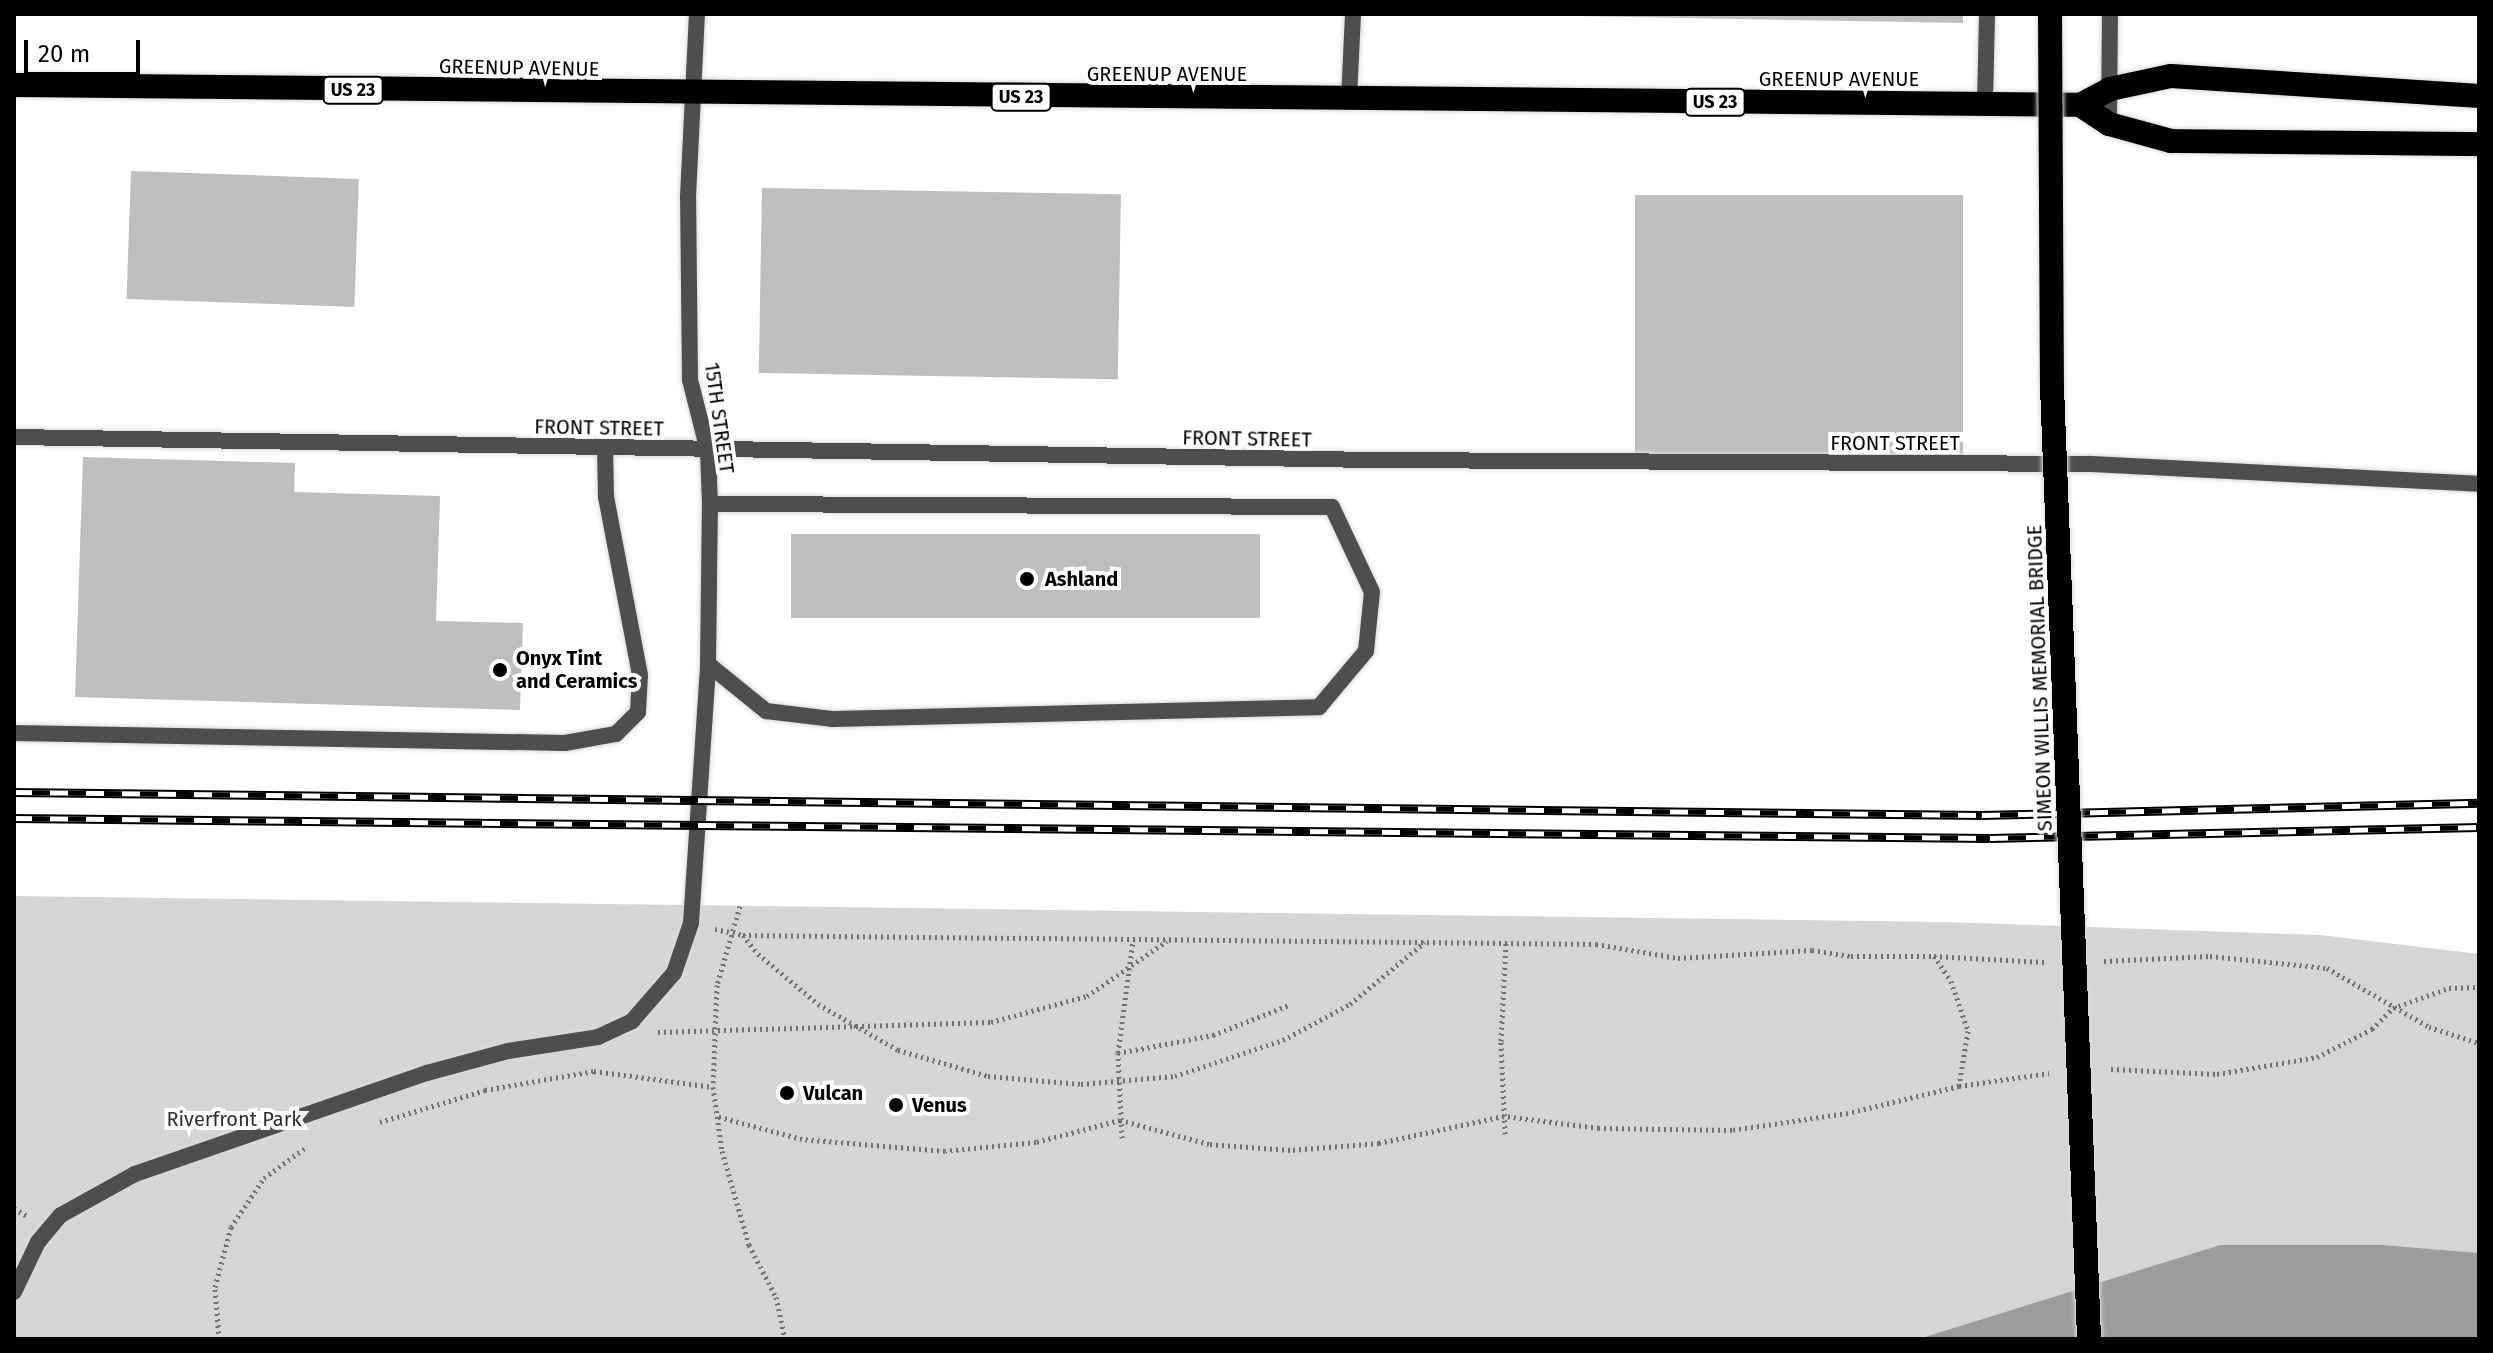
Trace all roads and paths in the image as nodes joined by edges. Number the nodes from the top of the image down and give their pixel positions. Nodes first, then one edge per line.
1 (697, 14) edge
2 (1353, 14) edge
3 (1987, 14) edge
4 (2050, 14) edge
5 (2110, 14) edge
6 (14, 85) edge
7 (2110, 89) junction
8 (693, 94) junction
9 (2479, 96) edge
10 (1349, 99) junction
11 (1985, 103) junction
12 (2080, 105) junction
13 (2109, 124) junction
14 (2479, 144) edge
15 (14, 437) edge
16 (605, 447) junction
17 (708, 451) junction
18 (2479, 484) edge
19 (710, 504) junction
20 (708, 664) junction
21 (14, 733) edge
22 (740, 906) dead end
23 (691, 923) junction
24 (730, 933) junction
25 (743, 935) junction
26 (1133, 939) junction
27 (1167, 940) junction
28 (1426, 942) junction
29 (1506, 942) junction
30 (1934, 956) junction
31 (2097, 961) dead end
32 (2053, 962) dead end
33 (1127, 972) junction
34 (2479, 987) edge
35 (1289, 1005) dead end
36 (2393, 1008) junction
37 (856, 1027) junction
38 (713, 1030) junction
39 (598, 1037) junction
40 (2479, 1043) edge
41 (1118, 1053) junction
42 (2102, 1069) dead end
43 (2059, 1072) dead end
44 (1118, 1084) junction
45 (1959, 1086) junction
46 (713, 1087) junction
47 (716, 1116) junction
48 (1504, 1116) junction
49 (1120, 1120) junction
50 (374, 1124) dead end
51 (1505, 1134) dead end
52 (1122, 1138) dead end
53 (310, 1145) dead end
54 (14, 1292) edge
55 (219, 1339) edge
56 (785, 1339) edge
57 (2089, 1339) edge

1 - 8 street, 15TH STREET
2 - 10 street
3 - 11 street
4 - 57 highway, SIMEON WILLIS MEMORIAL BRIDGE, bridge
5 - 7 street
6 - 8 highway, GREENUP AVENUE / US 23
7 - 9 highway, GREENUP AVENUE / US 23
7 - 12 highway, GREENUP AVENUE / US 23
7 - 13 street
8 - 10 highway, GREENUP AVENUE / US 23
8 - 17 street, 15TH STREET
10 - 11 highway, GREENUP AVENUE / US 23
11 - 12 highway, GREENUP AVENUE / US 23
12 - 13 highway
13 - 14 highway
15 - 16 street, FRONT STREET
16 - 17 street, FRONT STREET
16 - 21 street
17 - 18 street, FRONT STREET
17 - 19 street, 15TH STREET
19 - 20 street, 15TH STREET
19 - 20 street
20 - 23 street, 15TH STREET
22 - 24 path
23 - 24 path
23 - 39 street, 15TH STREET
24 - 25 path
24 - 38 path
25 - 26 path
25 - 37 path
26 - 27 path
26 - 33 path
27 - 28 path
27 - 33 path
28 - 29 path
28 - 44 path
29 - 30 path
29 - 48 path
30 - 32 path
30 - 45 path
31 - 36 path
33 - 37 path
33 - 41 path
34 - 36 path
35 - 41 path
36 - 40 path
36 - 42 path
37 - 38 path
37 - 44 path
38 - 39 path
38 - 46 path
39 - 54 street, 15TH STREET
41 - 44 path
43 - 45 path
44 - 49 path
45 - 48 path
46 - 47 path
46 - 50 path
47 - 49 path
47 - 56 path
48 - 49 path
48 - 51 path
49 - 52 path
53 - 55 path

